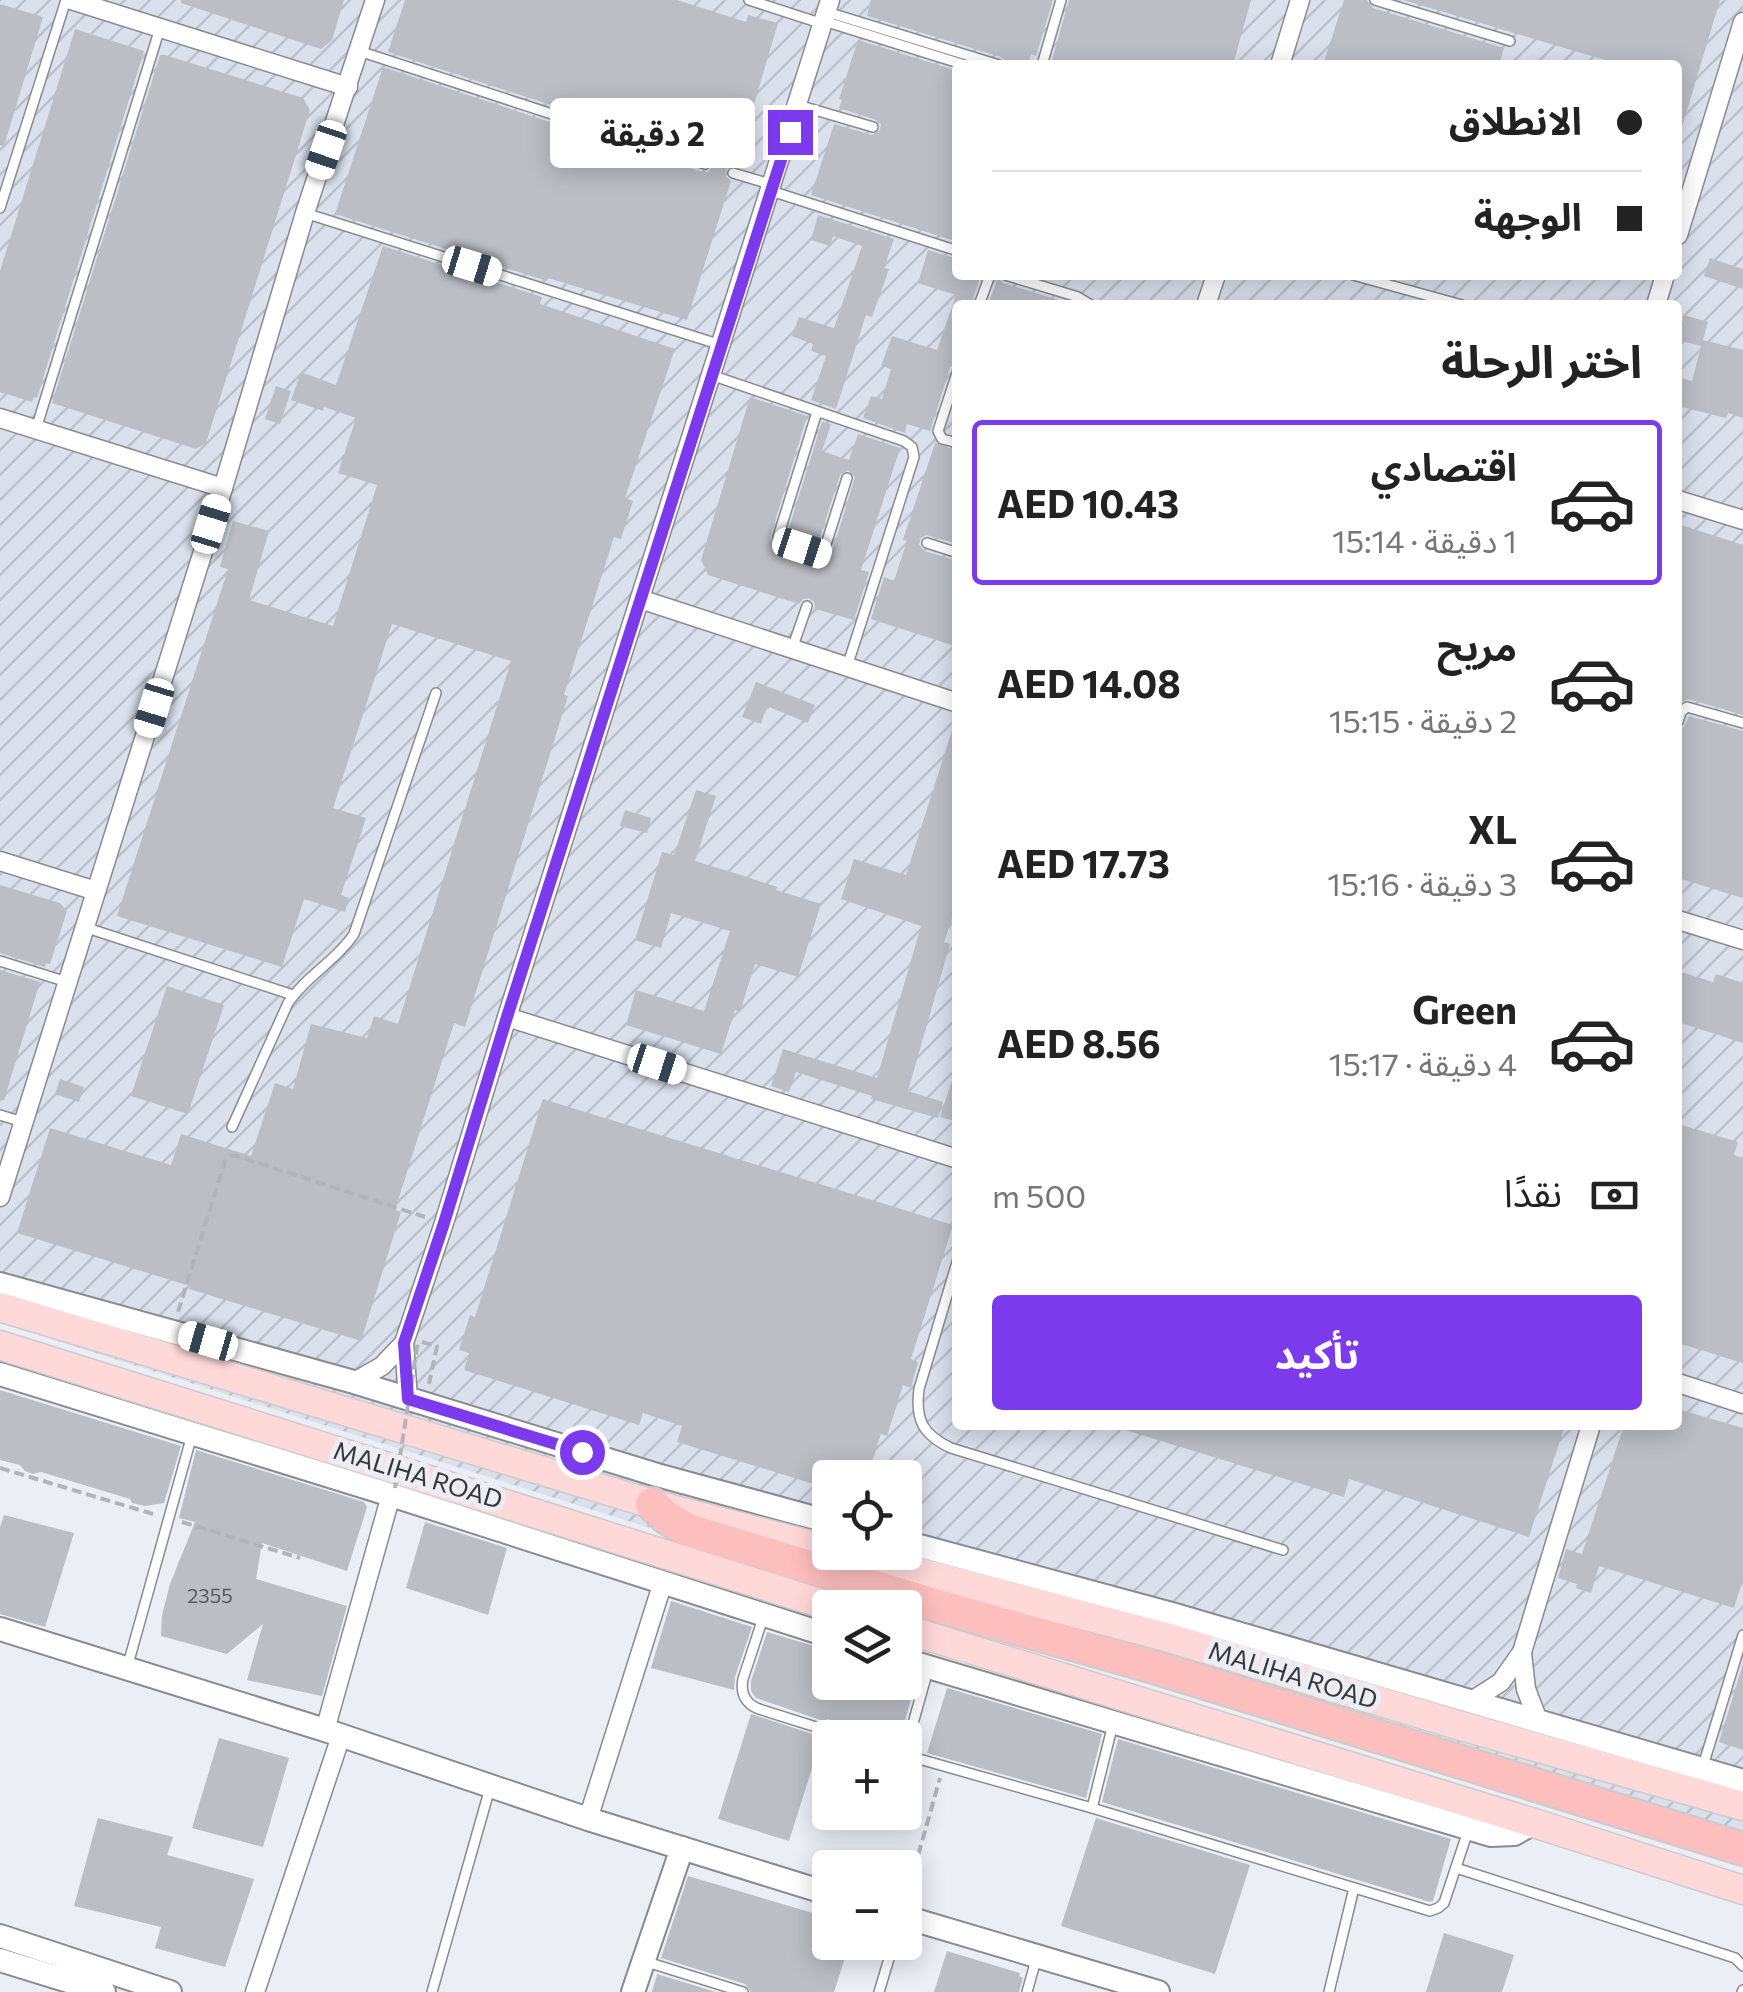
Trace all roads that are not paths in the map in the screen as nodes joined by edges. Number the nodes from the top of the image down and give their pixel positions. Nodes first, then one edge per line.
1 (68, 0) edge
2 (376, 0) edge
3 (748, 0) edge
4 (1061, 0) edge
5 (1300, 0) edge
6 (1375, 0) edge
7 (826, 14) edge
8 (1743, 22) edge
9 (160, 28) junction
10 (1510, 41) dead end
11 (360, 51) junction
12 (952, 60) edge
13 (982, 60) edge
14 (1043, 60) edge
15 (1282, 60) edge
16 (348, 87) junction
17 (798, 106) junction
18 (872, 127) dead end
19 (704, 164) dead end
20 (733, 173) dead end
21 (772, 188) junction
22 (0, 208) edge
23 (305, 213) junction
24 (1682, 223) edge
25 (952, 249) edge
26 (1022, 280) edge
27 (1371, 280) edge
28 (1083, 300) edge
29 (1444, 300) edge
30 (720, 345) junction
31 (711, 376) junction
32 (952, 388) edge
33 (817, 412) junction
34 (0, 418) edge
35 (36, 429) junction
36 (952, 442) edge
37 (847, 478) dead end
38 (222, 488) junction
39 (1682, 501) edge
40 (1743, 520) edge
41 (927, 543) dead end
42 (952, 550) edge
43 (640, 599) junction
44 (807, 606) dead end
45 (792, 649) junction
46 (847, 667) junction
47 (436, 693) dead end
48 (952, 701) edge
49 (1682, 709) edge
50 (1743, 724) edge
51 (0, 861) edge
52 (96, 891) junction
53 (1682, 921) edge
54 (84, 928) junction
55 (1743, 940) edge
56 (0, 961) edge
57 (67, 982) junction
58 (293, 995) junction
59 (507, 1017) junction
60 (0, 1115) edge
61 (24, 1122) junction
62 (232, 1127) dead end
63 (952, 1158) edge
64 (0, 1196) edge
65 (952, 1279) edge
66 (0, 1289) edge
67 (411, 1342) junction
68 (0, 1344) edge
69 (0, 1374) edge
70 (354, 1382) junction
71 (1682, 1384) edge
72 (416, 1401) junction
73 (1743, 1404) edge
74 (1589, 1430) edge
75 (192, 1435) junction
76 (393, 1492) junction
77 (652, 1504) junction
78 (812, 1517) edge
79 (812, 1545) edge
80 (922, 1547) edge
81 (1282, 1550) dead end
82 (911, 1570) edge
83 (663, 1582) junction
84 (812, 1600) edge
85 (764, 1614) junction
86 (0, 1629) edge
87 (812, 1630) edge
88 (922, 1634) edge
89 (1743, 1635) edge
90 (1522, 1652) junction
91 (922, 1665) edge
92 (929, 1667) junction
93 (127, 1669) junction
94 (1470, 1702) junction
95 (914, 1720) edge
96 (1114, 1722) junction
97 (1539, 1723) junction
98 (812, 1725) edge
99 (333, 1733) junction
100 (922, 1759) edge
101 (1702, 1769) junction
102 (1743, 1781) edge
103 (490, 1786) junction
104 (1743, 1806) edge
105 (1092, 1808) junction
106 (588, 1819) junction
107 (1534, 1823) junction
108 (1469, 1828) junction
109 (682, 1848) junction
110 (1743, 1849) edge
111 (1456, 1868) junction
112 (812, 1888) edge
113 (1354, 1888) junction
114 (1743, 1890) edge
115 (922, 1922) edge
116 (0, 1936) edge
117 (1038, 1956) junction
118 (0, 1960) edge
119 (889, 1960) edge
120 (644, 1962) junction
121 (1743, 1966) edge
122 (1122, 1987) edge
123 (104, 1992) edge
124 (170, 1992) edge
125 (255, 1992) edge
126 (432, 1992) edge
127 (633, 1992) edge
128 (743, 1992) edge
129 (880, 1992) edge
130 (1027, 1992) edge
131 (1158, 1992) edge
132 (1329, 1992) edge

1 - 9 street
1 - 22 lane
2 - 11 street
3 - 7 lane
4 - 14 lane
5 - 15 street
6 - 10 lane
7 - 12 lane
7 - 13 lane
7 - 17 street
8 - 24 street
9 - 16 street
9 - 35 lane
11 - 16 street
11 - 19 lane
16 - 23 street
17 - 18 lane
17 - 21 street
20 - 21 lane
21 - 25 lane
21 - 30 street
23 - 30 lane
23 - 38 street
26 - 28 lane
27 - 29 lane
30 - 31 street
31 - 33 lane
31 - 43 street
32 - 36 lane
33 - 37 lane
33 - 46 lane
34 - 35 street
35 - 38 street
38 - 52 street
39 - 40 street
41 - 42 lane
43 - 45 street
43 - 59 street
44 - 45 lane
45 - 46 street
46 - 48 street
47 - 58 lane
49 - 50 lane
51 - 52 street
52 - 54 street
53 - 55 street
54 - 57 street
54 - 58 lane
56 - 57 lane
57 - 61 street
58 - 62 lane
59 - 63 street
59 - 67 street
60 - 61 lane
61 - 64 street
65 - 81 lane
66 - 70 street
66 - 77 main road, MALIHA ROAD
67 - 70 street
67 - 72 street
68 - 84 main road, MALIHA ROAD
69 - 75 street
70 - 72 street
71 - 73 street
72 - 78 street
74 - 90 street
75 - 76 street
75 - 93 lane
76 - 83 street
76 - 99 street
77 - 79 main road, MALIHA ROAD
77 - 110 highway
80 - 94 street
82 - 104 main road, MALIHA ROAD
83 - 85 street
83 - 106 street
85 - 87 street
85 - 98 lane
86 - 93 street
88 - 107 main road
89 - 101 lane
90 - 94 street
90 - 97 street
91 - 92 street
92 - 95 lane
92 - 96 street
93 - 99 street
94 - 97 street
96 - 105 lane
96 - 108 street
97 - 101 street
99 - 103 street
99 - 125 street
100 - 105 lane
101 - 102 street
103 - 106 street
103 - 126 lane
105 - 113 lane
106 - 109 street
107 - 108 street
107 - 114 main road
108 - 111 lane
109 - 112 street
109 - 120 street
111 - 113 lane
111 - 121 lane
113 - 132 lane
115 - 117 street
116 - 124 street
117 - 122 street
117 - 130 lane
118 - 123 street
119 - 129 lane
120 - 127 street
120 - 128 lane
122 - 131 street

